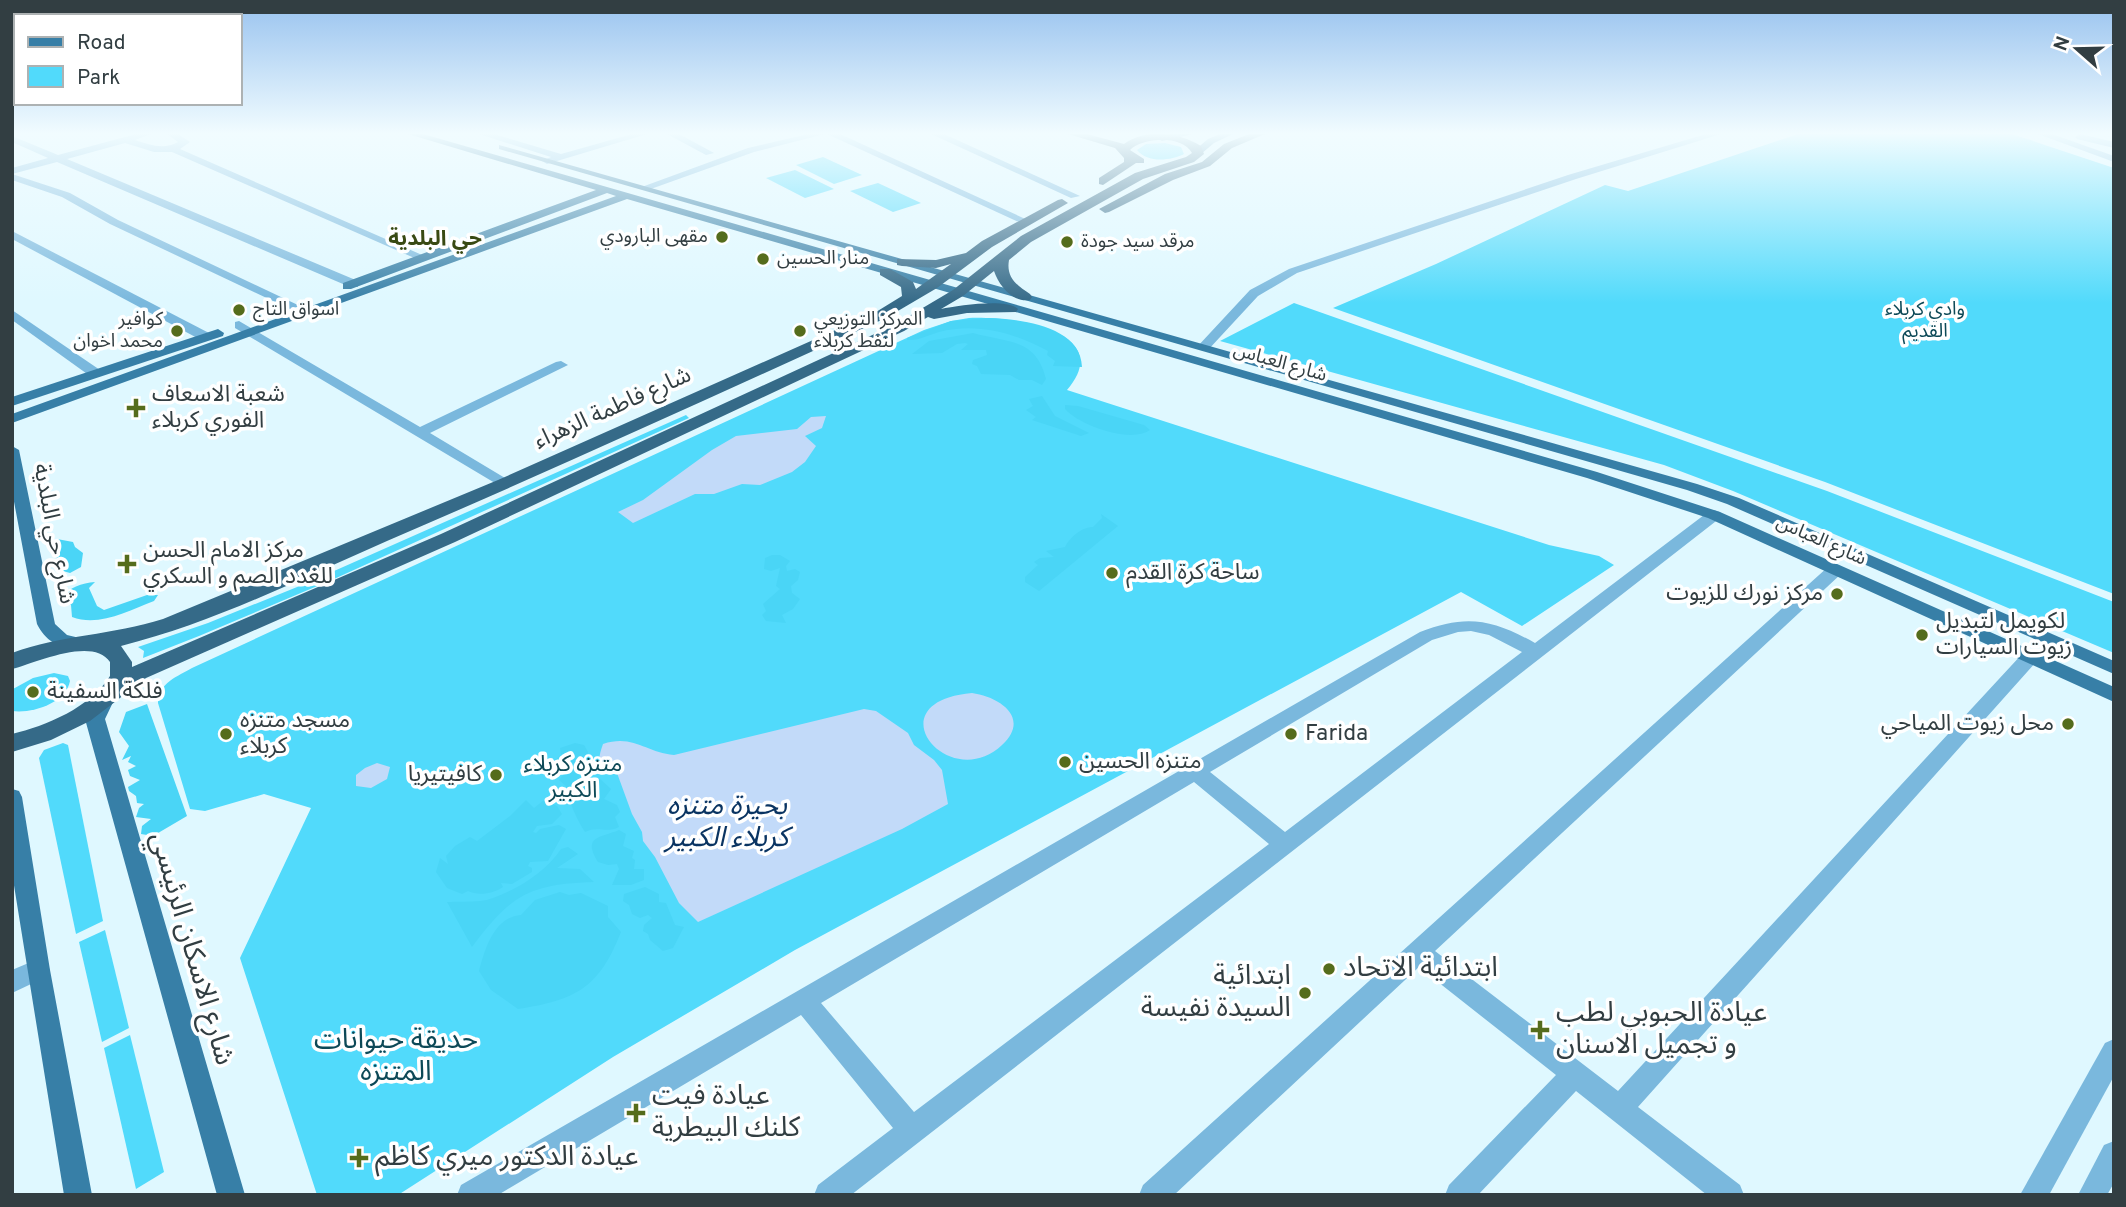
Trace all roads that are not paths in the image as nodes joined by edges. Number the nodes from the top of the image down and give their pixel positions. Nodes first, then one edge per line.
1 (52, 190) edge
2 (131, 190) edge
3 (271, 190) edge
4 (606, 190) edge
5 (626, 190) edge
6 (627, 190) edge
7 (652, 190) edge
8 (957, 190) edge
9 (1062, 190) edge
10 (1086, 190) edge
11 (1114, 190) edge
12 (1142, 190) edge
13 (1532, 190) edge
14 (1075, 196) junction
15 (1027, 222) junction
16 (1041, 232) junction
17 (12, 234) edge
18 (973, 254) junction
19 (1003, 256) junction
20 (423, 258) junction
21 (902, 262) junction
22 (885, 272) junction
23 (939, 280) junction
24 (354, 284) junction
25 (965, 288) junction
26 (1025, 298) junction
27 (905, 302) junction
28 (294, 306) junction
29 (1011, 309) junction
30 (12, 314) edge
31 (239, 325) junction
32 (899, 328) junction
33 (252, 333) junction
34 (206, 337) junction
35 (1203, 347) junction
36 (561, 365) dead end
37 (94, 373) junction
38 (706, 394) junction
39 (12, 402) edge
40 (675, 408) junction
41 (728, 409) junction
42 (12, 419) edge
43 (697, 424) junction
44 (418, 433) junction
45 (12, 450) edge
46 (505, 484) junction
47 (17, 501) edge
48 (1714, 515) junction
49 (1835, 570) junction
50 (82, 644) junction
51 (1536, 652) junction
52 (2030, 657) junction
53 (12, 662) edge
54 (2114, 668) edge
55 (110, 692) junction
56 (2114, 695) edge
57 (12, 743) edge
58 (1194, 771) junction
59 (12, 797) edge
60 (1285, 844) junction
61 (1418, 952) junction
62 (38, 970) junction
63 (12, 982) edge
64 (803, 999) junction
65 (2114, 1051) edge
66 (1575, 1074) junction
67 (1619, 1109) junction
68 (912, 1130) junction
69 (2114, 1155) edge
70 (78, 1195) edge
71 (231, 1195) edge
72 (471, 1195) edge
73 (828, 1195) edge
74 (1153, 1195) edge
75 (1460, 1195) edge
76 (1730, 1195) edge
77 (2034, 1195) edge
78 (2092, 1195) edge

1 - 28 street
2 - 24 street
3 - 20 street
4 - 20 main road
5 - 33 main road
6 - 22 main road, شارع العباس
7 - 21 main road, شارع العباس
8 - 15 street
9 - 14 street
10 - 14 highway, شارع فاطمة الزهراء
11 - 16 highway, شارع فاطمة الزهراء
12 - 16 highway
13 - 35 street
14 - 15 highway, شارع فاطمة الزهراء
15 - 18 highway, شارع فاطمة الزهراء
16 - 19 highway, شارع فاطمة الزهراء
17 - 34 street
18 - 21 highway
18 - 23 highway, شارع فاطمة الزهراء
19 - 25 highway, شارع فاطمة الزهراء
19 - 26 highway
20 - 24 main road
21 - 23 main road, شارع العباس
22 - 23 main road, شارع العباس
22 - 27 highway
23 - 25 main road, شارع العباس
23 - 25 main road
23 - 27 highway, شارع فاطمة الزهراء
24 - 28 main road
25 - 26 main road, شارع العباس
25 - 29 main road, شارع العباس
25 - 32 highway, شارع فاطمة الزهراء
26 - 35 main road, شارع العباس
27 - 38 highway, شارع فاطمة الزهراء
28 - 31 main road
29 - 32 highway
29 - 48 main road, شارع العباس
30 - 37 street
31 - 33 street
31 - 34 main road
32 - 41 highway, شارع فاطمة الزهراء
33 - 42 main road
33 - 44 street
34 - 37 main road
35 - 54 main road, شارع العباس
36 - 44 street
37 - 39 main road
38 - 40 highway, شارع فاطمة الزهراء
38 - 41 highway
40 - 43 highway
40 - 46 highway, شارع فاطمة الزهراء
41 - 43 highway, شارع فاطمة الزهراء
43 - 55 highway, شارع فاطمة الزهراء
44 - 46 street
45 - 47 main road, شارع حي البلدية
46 - 50 highway, شارع فاطمة الزهراء
47 - 50 main road, شارع حي البلدية
48 - 49 main road, شارع العباس
48 - 51 street
49 - 52 main road, شارع العباس
49 - 61 street
50 - 53 highway
50 - 55 highway
51 - 58 street
51 - 60 street
52 - 56 main road, شارع العباس
52 - 67 street
55 - 57 highway
55 - 71 main road, شارع الاسكان الرئيسي
58 - 60 street
58 - 64 street
59 - 62 main road
60 - 68 street
61 - 66 street
61 - 74 street
62 - 63 street
62 - 70 main road
64 - 68 street
64 - 72 street
65 - 77 street
66 - 67 street
66 - 75 street
67 - 76 street
68 - 73 street
69 - 78 street

